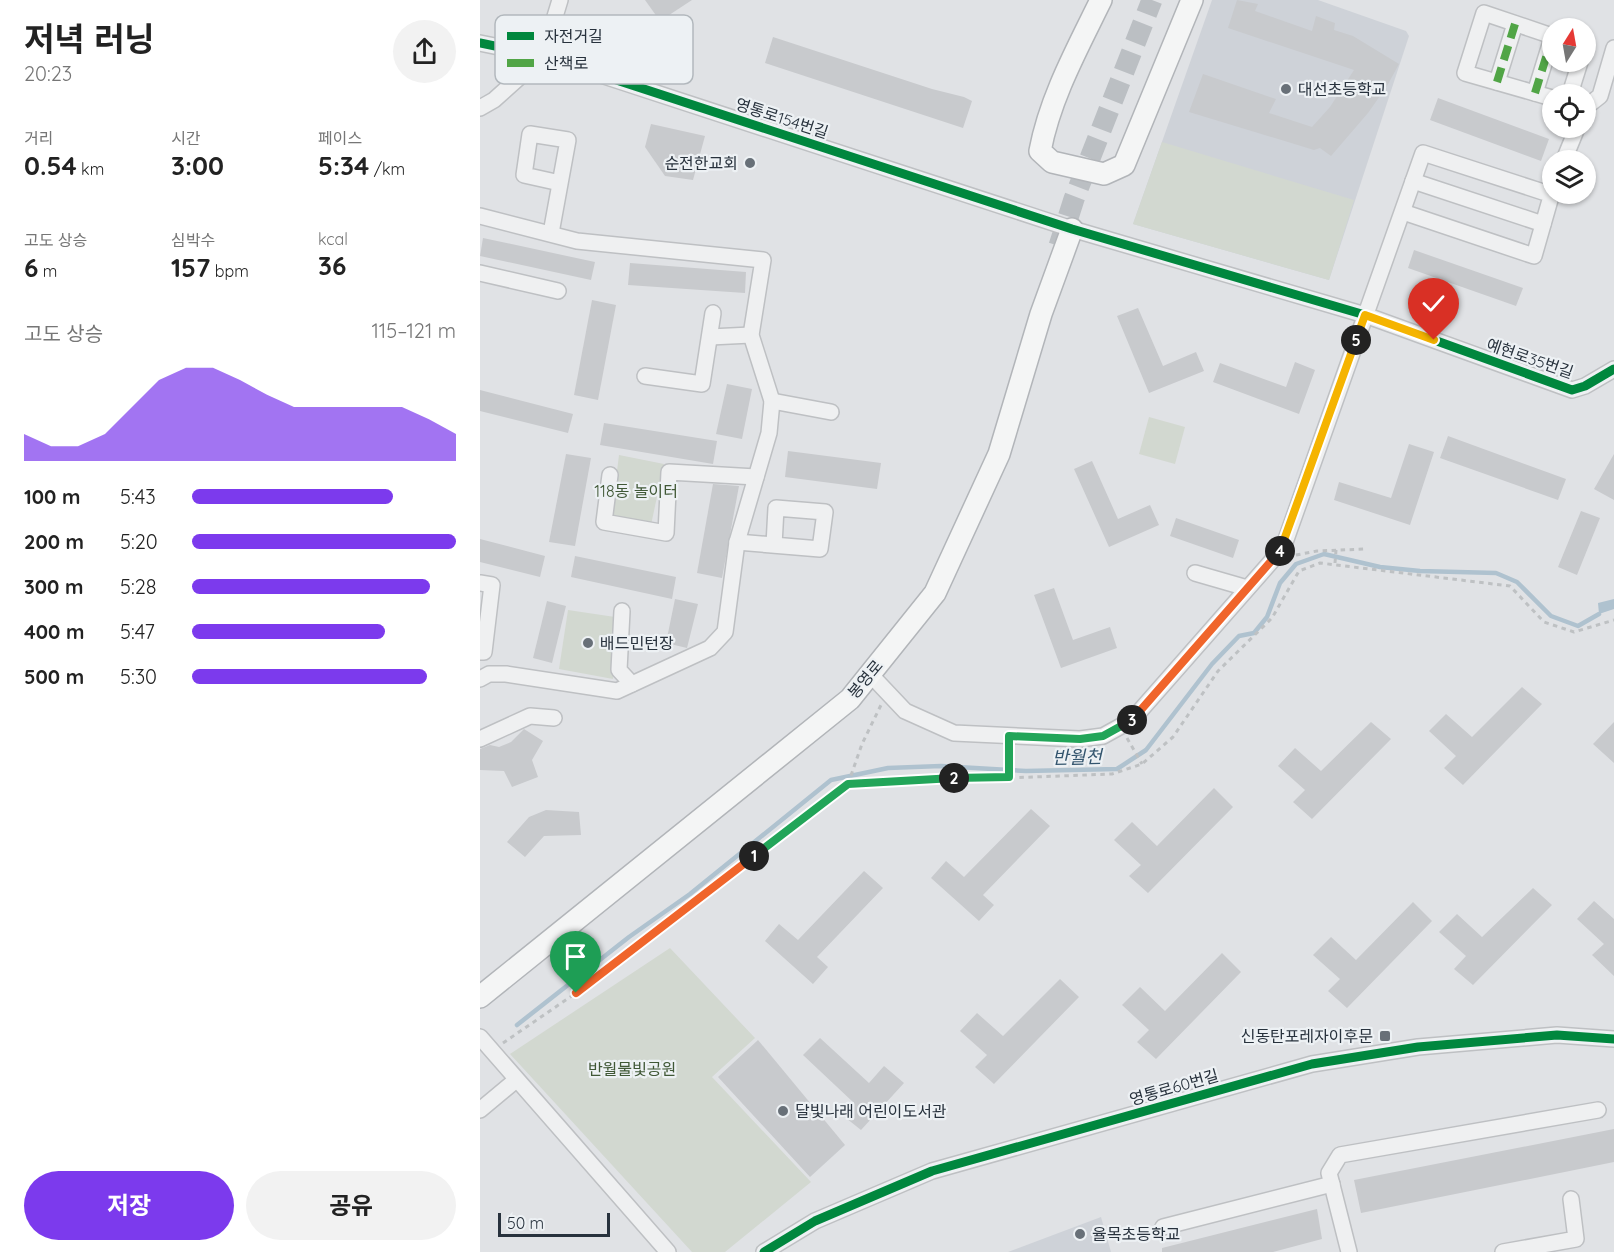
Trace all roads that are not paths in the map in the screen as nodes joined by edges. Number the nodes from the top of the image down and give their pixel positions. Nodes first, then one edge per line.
1 (560, 0) edge
2 (1101, 0) edge
3 (1192, 0) edge
4 (555, 15) edge
5 (1515, 24) junction
6 (1542, 33) edge
7 (480, 43) edge
8 (495, 46) edge
9 (1614, 48) edge
10 (1542, 70) edge
11 (1497, 82) junction
12 (512, 84) edge
13 (629, 84) edge
14 (1535, 93) junction
15 (1542, 95) edge
16 (1596, 99) edge
17 (480, 108) edge
18 (1413, 181) junction
19 (560, 183) dead end
20 (1542, 192) edge
21 (1549, 204) edge
22 (1402, 212) junction
23 (480, 216) edge
24 (1544, 224) junction
25 (1072, 229) junction
26 (551, 233) junction
27 (480, 273) edge
28 (558, 291) dead end
29 (714, 314) dead end
30 (1365, 315) junction
31 (752, 335) junction
32 (710, 337) junction
33 (1614, 369) edge
34 (645, 376) dead end
35 (772, 401) junction
36 (831, 412) dead end
37 (610, 475) dead end
38 (756, 477) junction
39 (737, 542) junction
40 (774, 545) dead end
41 (1195, 573) dead end
42 (480, 583) edge
43 (1247, 588) junction
44 (622, 611) dead end
45 (480, 652) edge
46 (870, 674) junction
47 (480, 679) edge
48 (632, 684) junction
49 (554, 718) dead end
50 (480, 739) edge
51 (480, 997) edge
52 (480, 1037) edge
53 (1614, 1039) edge
54 (516, 1080) junction
55 (480, 1110) edge
56 (1598, 1110) dead end
57 (1332, 1184) junction
58 (1571, 1199) dead end
59 (1163, 1227) dead end
60 (668, 1252) edge
61 (764, 1252) edge
62 (1349, 1252) edge
63 (1503, 1252) edge

1 - 4 street
2 - 3 highway
5 - 6 street
5 - 11 street
5 - 11 street
7 - 8 street, 영통로154번길
9 - 16 street
10 - 14 street
11 - 14 street
12 - 17 street
13 - 25 street, 영통로154번길
14 - 15 street
18 - 20 street
18 - 22 street
18 - 24 street
19 - 26 street
21 - 24 street
22 - 24 street
22 - 30 street
23 - 26 street
25 - 30 street, 영통로154번길
25 - 46 highway, 봉영로
26 - 31 street
27 - 28 street
29 - 32 street
30 - 33 street, 예현로35번길
30 - 43 street
31 - 32 street
31 - 35 street
32 - 34 street
35 - 36 street
35 - 38 street
37 - 38 street
38 - 39 street
39 - 40 street
39 - 48 street
41 - 43 street
42 - 45 street
43 - 46 street
44 - 48 street
46 - 51 highway, 봉영로
47 - 48 street
49 - 50 street
52 - 54 street
53 - 61 street, 영통로60번길
54 - 55 street
54 - 60 street
56 - 57 street
57 - 59 street
57 - 62 street
58 - 63 street

